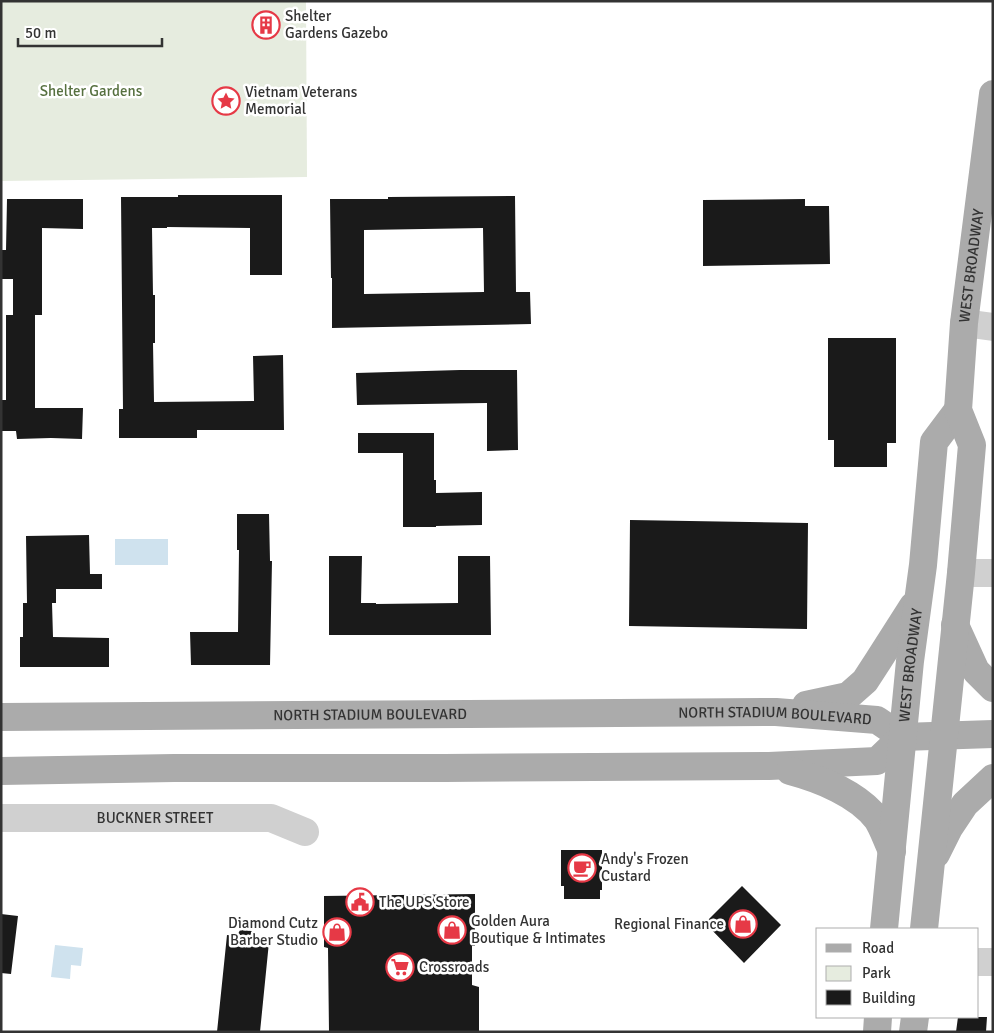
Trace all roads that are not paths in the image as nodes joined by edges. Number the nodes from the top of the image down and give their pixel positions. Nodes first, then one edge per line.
1 (993, 94) edge
2 (964, 323) junction
3 (993, 327) edge
4 (958, 410) junction
5 (961, 573) junction
6 (993, 573) edge
7 (919, 596) junction
8 (955, 625) junction
9 (993, 688) edge
10 (776, 712) junction
11 (1, 717) edge
12 (993, 734) edge
13 (943, 735) junction
14 (902, 737) junction
15 (769, 766) junction
16 (1, 771) edge
17 (993, 778) edge
18 (1, 818) edge
19 (305, 832) dead end
20 (892, 851) junction
21 (931, 865) junction
22 (884, 928) edge
23 (924, 928) edge
24 (979, 962) edge
25 (993, 962) edge
26 (878, 1018) edge
27 (915, 1018) edge
28 (877, 1032) edge
29 (913, 1032) edge

1 - 2 main road, WEST BROADWAY
2 - 3 street
2 - 4 main road, WEST BROADWAY
4 - 5 main road, WEST BROADWAY
4 - 7 main road, WEST BROADWAY
5 - 6 street
5 - 8 main road, WEST BROADWAY
7 - 10 main road
7 - 14 main road, WEST BROADWAY
8 - 9 main road
8 - 13 main road, WEST BROADWAY
10 - 11 main road, NORTH STADIUM BOULEVARD
10 - 14 main road, NORTH STADIUM BOULEVARD
12 - 13 main road
13 - 14 main road
13 - 21 main road, WEST BROADWAY
14 - 15 main road
14 - 20 main road, WEST BROADWAY
15 - 16 main road
15 - 20 main road
17 - 21 main road
18 - 19 street, BUCKNER STREET
20 - 22 main road, WEST BROADWAY
21 - 23 main road, WEST BROADWAY
24 - 25 street
26 - 28 main road
27 - 29 main road

